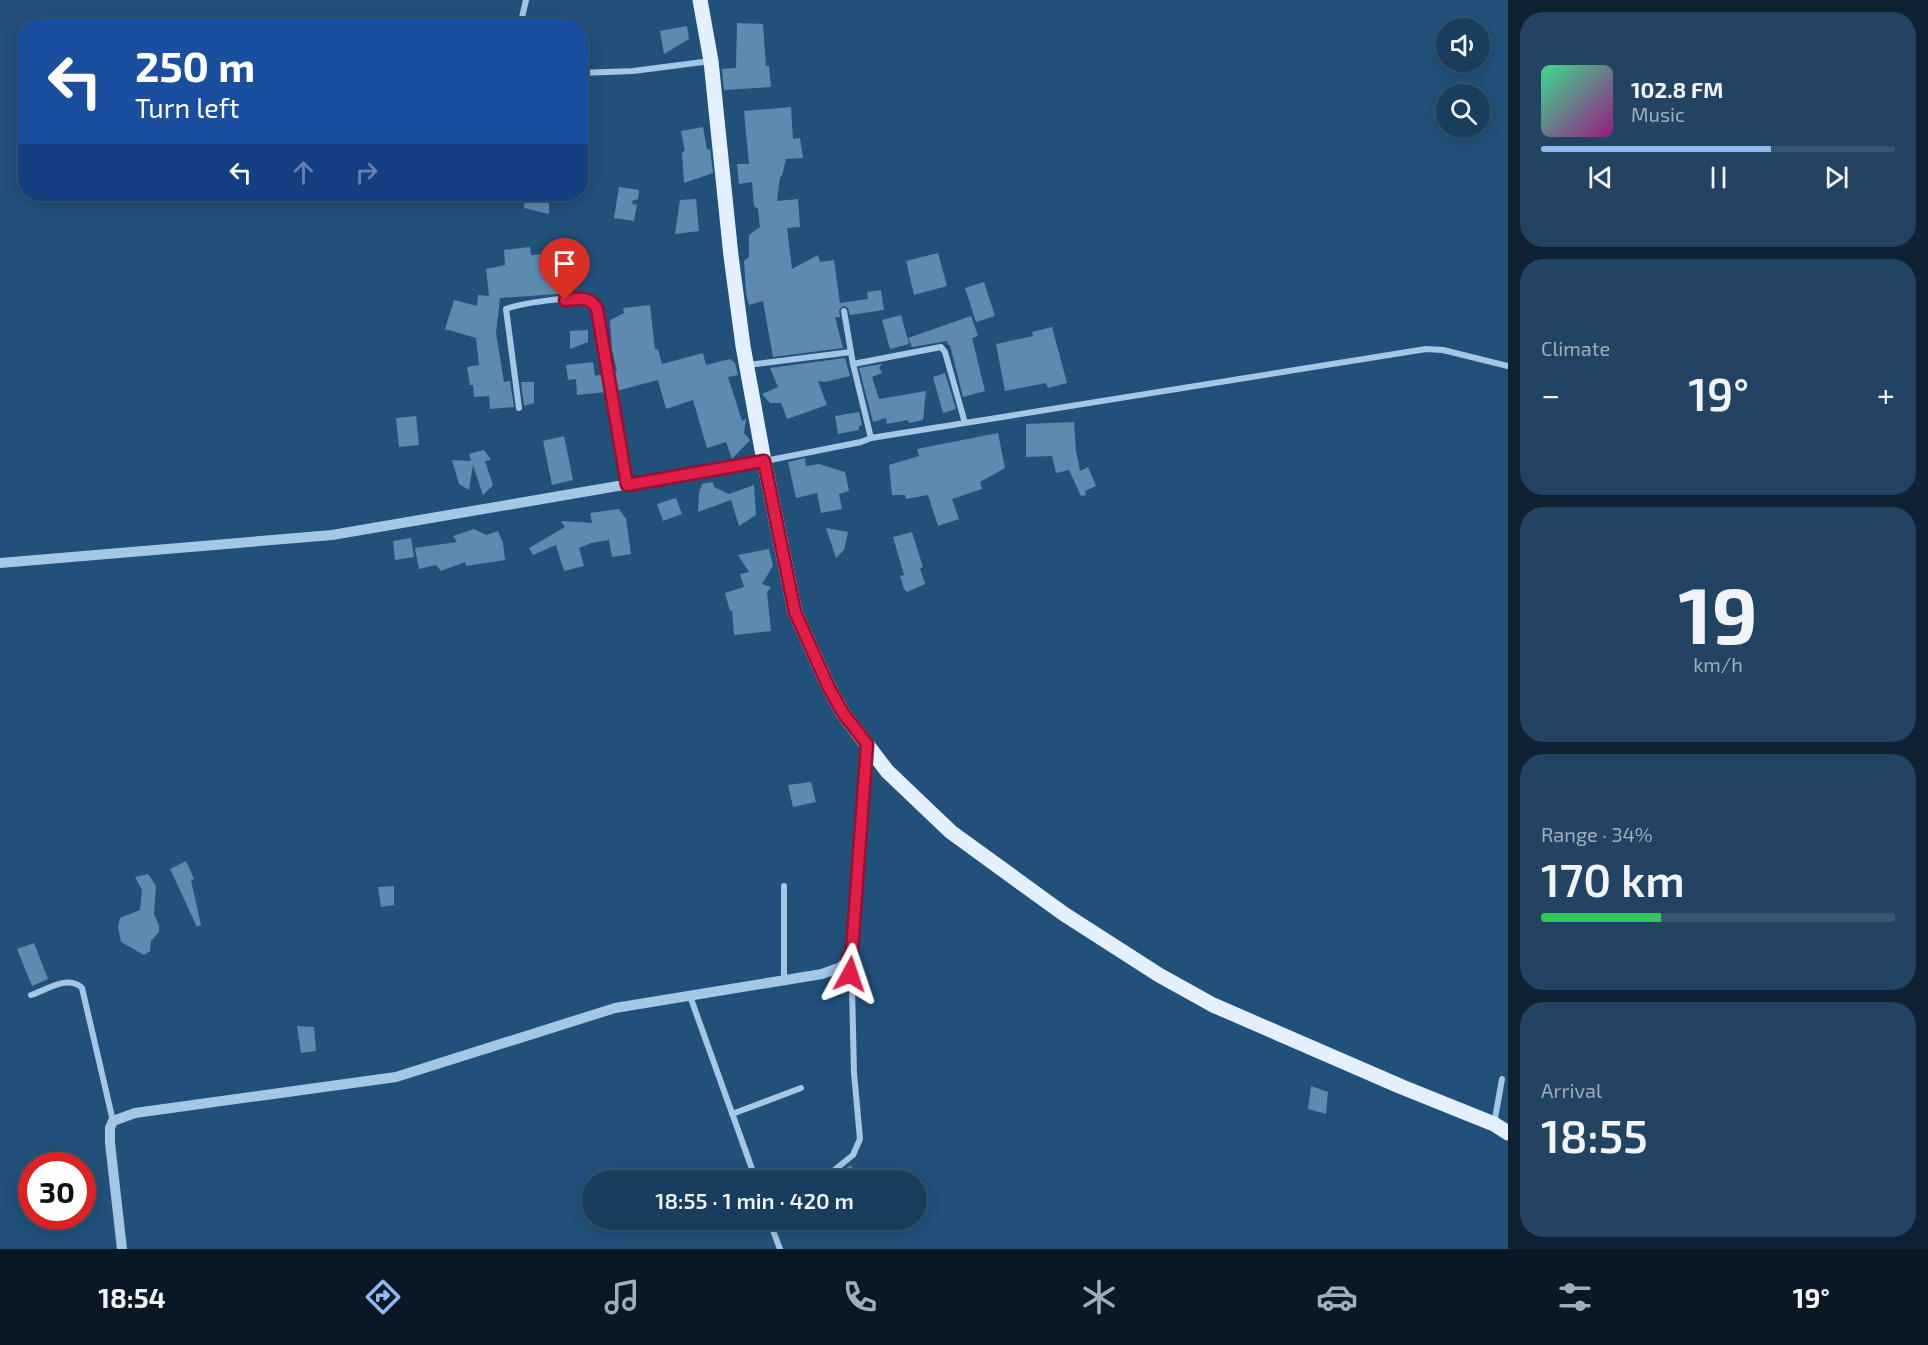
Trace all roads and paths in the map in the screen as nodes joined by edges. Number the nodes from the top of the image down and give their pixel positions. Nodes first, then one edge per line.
1 (526, 0) edge
2 (700, 0) edge
3 (522, 18) edge
4 (711, 61) junction
5 (588, 73) edge
6 (844, 311) dead end
7 (851, 352) junction
8 (853, 364) junction
9 (747, 365) junction
10 (1508, 366) edge
11 (519, 408) dead end
12 (965, 423) junction
13 (871, 438) junction
14 (764, 461) junction
15 (627, 485) junction
16 (0, 563) edge
17 (867, 744) junction
18 (784, 886) dead end
19 (847, 960) junction
20 (784, 981) junction
21 (32, 996) dead end
22 (690, 996) junction
23 (1502, 1078) dead end
24 (801, 1088) dead end
25 (732, 1114) junction
26 (113, 1121) junction
27 (1494, 1124) junction
28 (1508, 1133) edge
29 (752, 1170) edge
30 (834, 1170) edge
31 (773, 1230) edge
32 (122, 1249) edge
33 (780, 1249) edge

1 - 3 street
2 - 4 main road
4 - 5 street
4 - 9 main road
6 - 7 street
7 - 8 street
7 - 9 street
8 - 12 street
8 - 13 street
9 - 14 main road
10 - 12 street
11 - 15 street
12 - 13 street
13 - 14 street
14 - 15 street
14 - 17 main road
15 - 16 street
17 - 19 street
17 - 27 main road
18 - 20 street
19 - 20 street
19 - 30 street
20 - 22 street
21 - 26 street
22 - 25 street
22 - 26 street
23 - 27 street
24 - 25 street
25 - 29 street
26 - 32 street
27 - 28 main road
31 - 33 street

